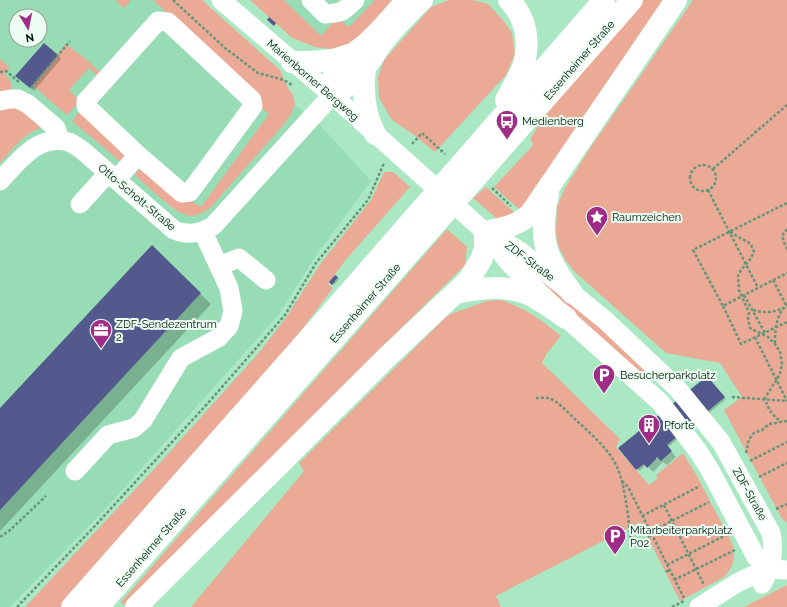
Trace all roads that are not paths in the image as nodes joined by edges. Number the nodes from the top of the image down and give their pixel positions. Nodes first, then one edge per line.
1 (221, 0) edge
2 (311, 0) edge
3 (355, 0) edge
4 (407, 0) edge
5 (422, 0) edge
6 (509, 0) edge
7 (604, 0) edge
8 (632, 0) edge
9 (676, 0) edge
10 (359, 61) junction
11 (292, 62) junction
12 (332, 95) junction
13 (0, 101) edge
14 (488, 133) junction
15 (375, 134) junction
16 (60, 140) junction
17 (138, 155) junction
18 (112, 177) junction
19 (0, 181) edge
20 (549, 187) junction
21 (80, 204) dead end
22 (203, 232) junction
23 (485, 232) junction
24 (219, 266) junction
25 (266, 280) dead end
26 (456, 293) junction
27 (572, 293) junction
28 (566, 318) junction
29 (666, 376) junction
30 (650, 392) junction
31 (75, 471) dead end
32 (779, 536) edge
33 (743, 547) junction
34 (787, 558) edge
35 (781, 570) edge
36 (737, 583) junction
37 (692, 604) edge
38 (72, 607) edge
39 (98, 607) edge
40 (136, 607) edge
41 (718, 607) edge

1 - 11 street, Marienborner Bergweg
2 - 3 street
4 - 10 main road
5 - 10 main road
6 - 14 main road
7 - 14 main road, Essenheimer Straße
8 - 39 main road, Essenheimer Straße
9 - 20 main road
10 - 11 main road
10 - 12 main road
10 - 15 main road
11 - 12 street, Marienborner Bergweg
12 - 15 street, Marienborner Bergweg
12 - 22 street
13 - 16 street
14 - 38 main road, Essenheimer Straße
15 - 23 street, Marienborner Bergweg
16 - 18 street, Otto-Schott-Straße
16 - 19 street
17 - 17 street
17 - 18 street
18 - 21 street
18 - 22 street, Otto-Schott-Straße
20 - 23 main road
20 - 27 main road
22 - 24 street
23 - 26 main road
23 - 27 street, ZDF-Straße
23 - 28 street, ZDF-Straße
24 - 25 street
24 - 31 street
26 - 28 main road
26 - 40 main road
27 - 29 street, ZDF-Straße
28 - 30 street, ZDF-Straße
29 - 30 street
29 - 32 street, ZDF-Straße
30 - 33 street, ZDF-Straße
32 - 35 street, ZDF-Straße
33 - 35 street, ZDF-Straße
33 - 36 street
34 - 35 street
35 - 36 street
35 - 41 street, ZDF-Straße
36 - 37 street

